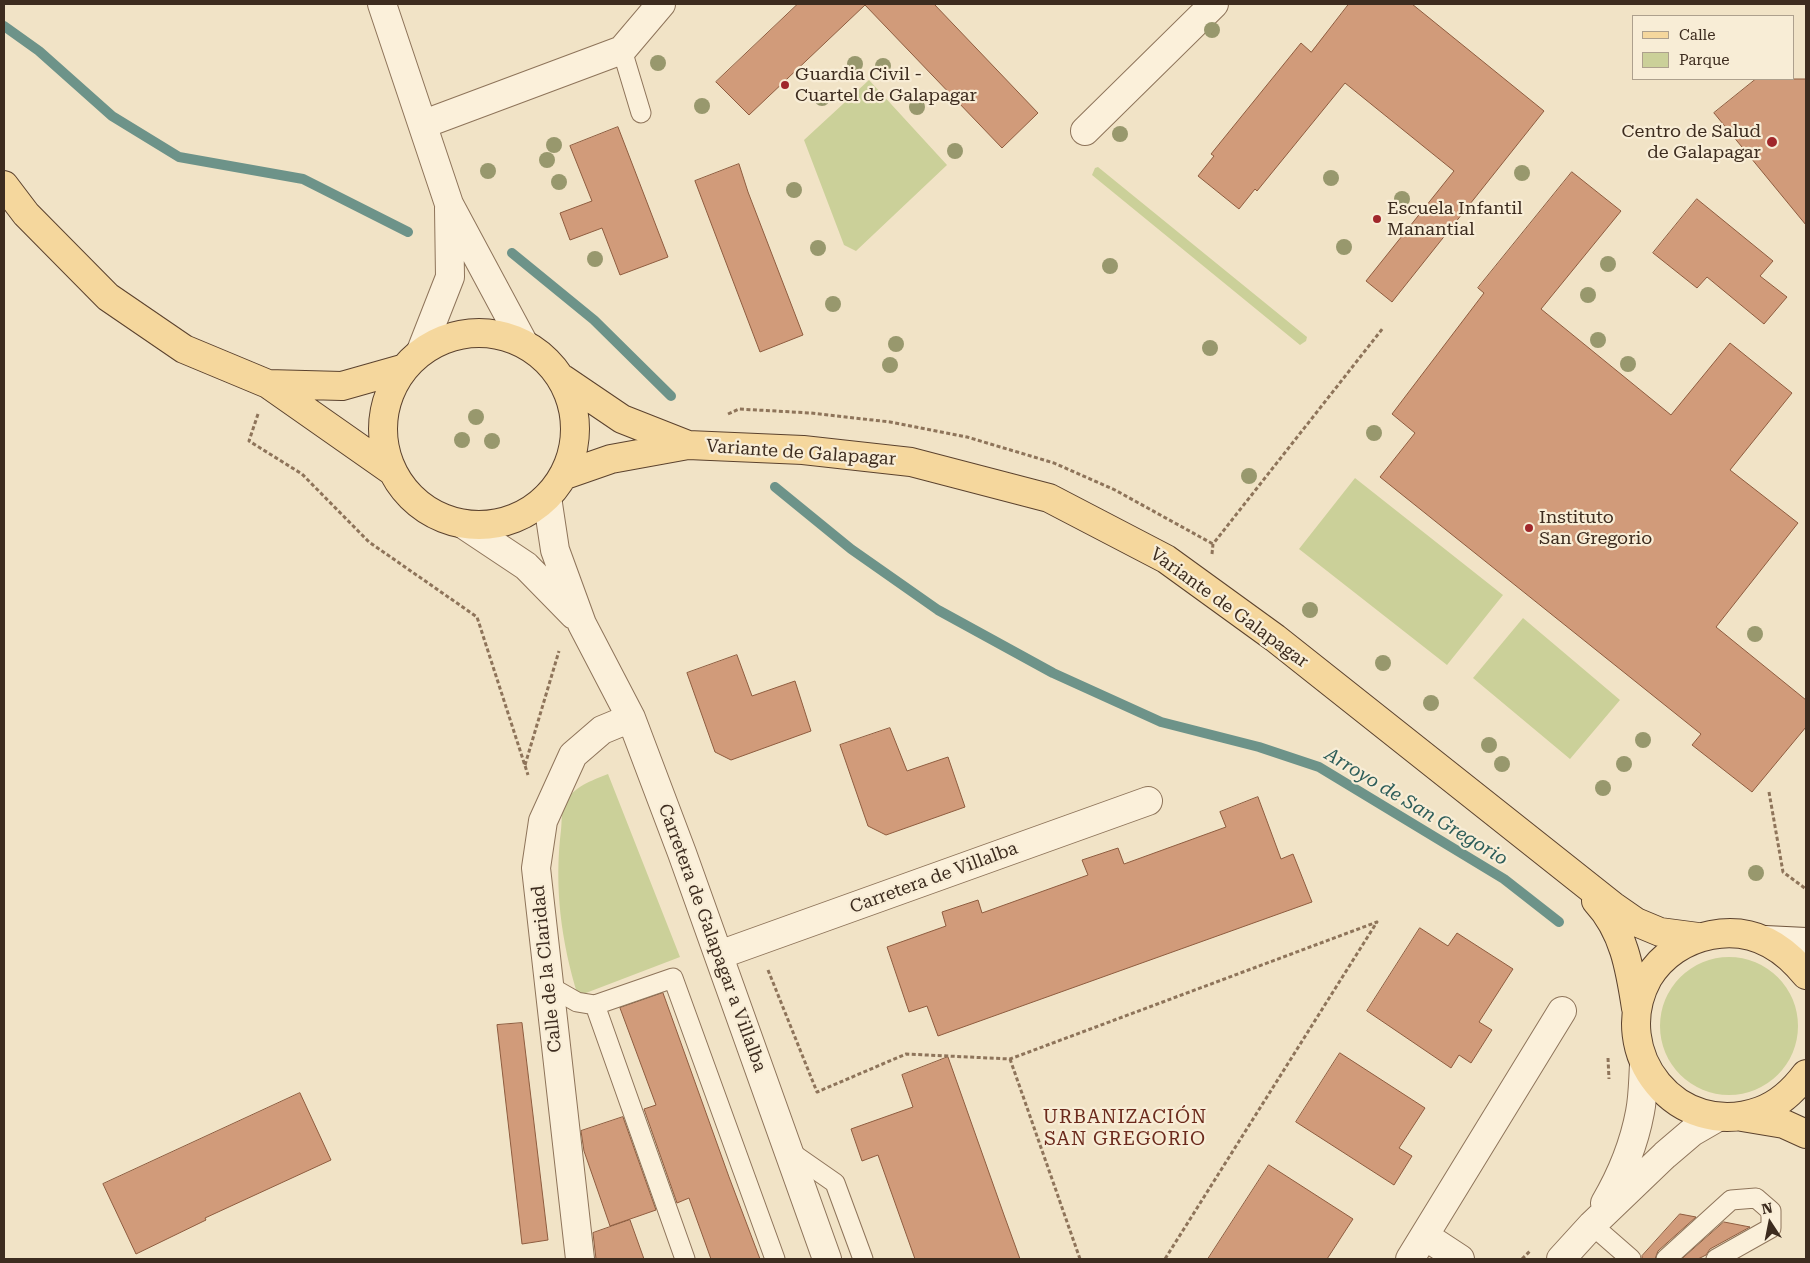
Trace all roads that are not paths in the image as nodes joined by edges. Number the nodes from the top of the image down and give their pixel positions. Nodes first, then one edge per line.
1 (382, 4) edge
2 (661, 4) edge
3 (1214, 4) edge
4 (622, 50) junction
5 (641, 113) dead end
6 (424, 124) junction
7 (1085, 131) dead end
8 (4, 185) edge
9 (449, 204) junction
10 (523, 342) junction
11 (412, 360) junction
12 (563, 379) junction
13 (268, 384) junction
14 (688, 445) junction
15 (392, 471) junction
16 (564, 475) junction
17 (547, 497) junction
18 (463, 524) junction
19 (582, 624) junction
20 (631, 718) junction
21 (1148, 801) dead end
22 (1568, 871) junction
23 (1698, 937) junction
24 (1765, 940) junction
25 (1806, 942) edge
26 (719, 955) junction
27 (1806, 975) edge
28 (549, 986) junction
29 (596, 1005) junction
30 (1637, 1009) junction
31 (1562, 1011) dead end
32 (1644, 1065) junction
33 (1806, 1074) edge
34 (1729, 1116) junction
35 (1806, 1134) edge
36 (789, 1151) junction
37 (1592, 1225) junction
38 (1425, 1236) junction
39 (580, 1259) edge
40 (685, 1259) edge
41 (775, 1259) edge
42 (828, 1259) edge
43 (863, 1259) edge
44 (1410, 1259) edge
45 (1460, 1259) edge
46 (1562, 1259) edge
47 (1632, 1259) edge
48 (1666, 1259) edge
49 (1716, 1259) edge

1 - 6 street
2 - 4 street
3 - 7 street
4 - 5 lane
4 - 6 street
6 - 9 street
8 - 13 main road
9 - 10 street
9 - 11 street
10 - 11 main road
10 - 12 main road
11 - 13 main road
11 - 15 main road
12 - 14 main road
12 - 16 main road
13 - 15 main road
14 - 16 main road
14 - 22 main road, Variante de Galapagar
15 - 18 main road
16 - 17 main road
17 - 18 main road
17 - 19 street, Carretera de Galapagar a Villalba
18 - 19 street, Carretera de Galapagar a Villalba
19 - 20 street, Carretera de Galapagar a Villalba
20 - 26 street, Carretera de Galapagar a Villalba
20 - 28 street, Calle de la Claridad
21 - 26 street, Carretera de Villalba
22 - 23 main road
22 - 30 main road
23 - 24 main road
23 - 30 main road
24 - 25 street
24 - 27 main road
26 - 36 street, Carretera de Galapagar a Villalba
28 - 29 lane
28 - 39 street, Calle de la Claridad
29 - 40 lane
29 - 41 lane
30 - 32 main road
31 - 38 street
32 - 34 main road
32 - 37 street
33 - 34 main road
34 - 35 main road
34 - 37 street
36 - 42 street, Carretera de Galapagar a Villalba
36 - 43 lane
37 - 46 street
37 - 47 lane
38 - 44 street
38 - 45 street
48 - 49 lane

